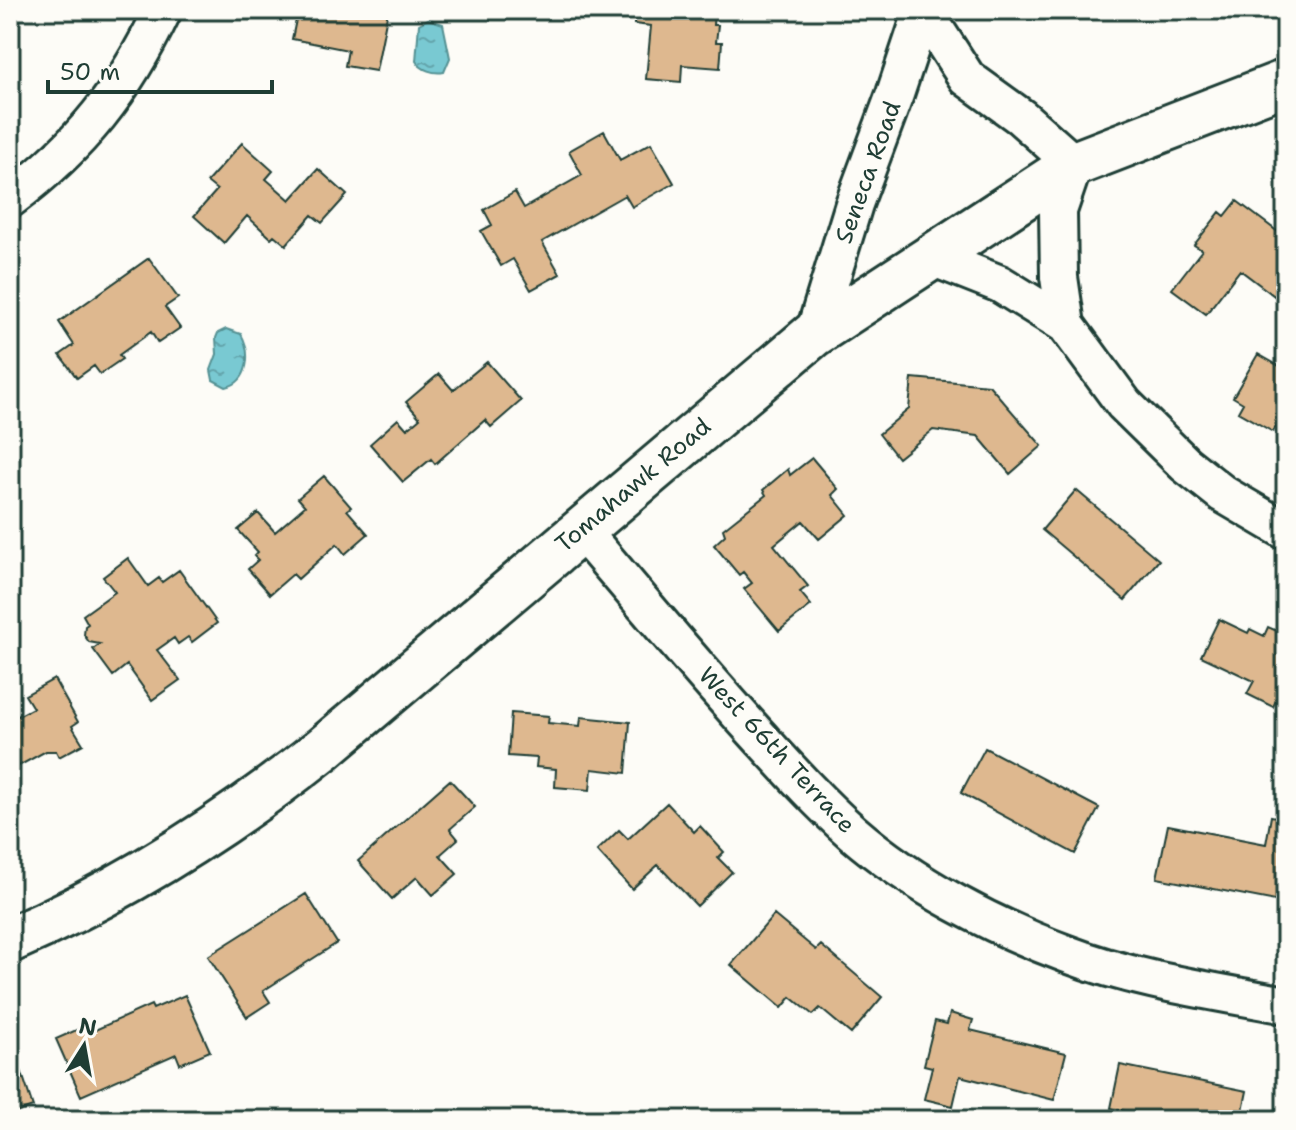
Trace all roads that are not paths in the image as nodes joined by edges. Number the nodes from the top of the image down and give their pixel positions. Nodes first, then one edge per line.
1 (163, 10) edge
2 (923, 10) edge
3 (1286, 82) edge
4 (1074, 164) junction
5 (10, 199) edge
6 (929, 256) junction
7 (1066, 325) junction
8 (814, 334) junction
9 (580, 529) junction
10 (1286, 531) edge
11 (10, 940) edge
12 (1286, 1005) edge

1 - 5 street
2 - 4 street, Seneca Road
2 - 8 street, Seneca Road
3 - 4 street, Tomahawk Road
4 - 6 street, Tomahawk Road
4 - 7 street
6 - 7 street
6 - 8 street, Tomahawk Road
7 - 10 street
8 - 9 street, Tomahawk Road
9 - 11 street, Tomahawk Road
9 - 12 street, West 66th Terrace

